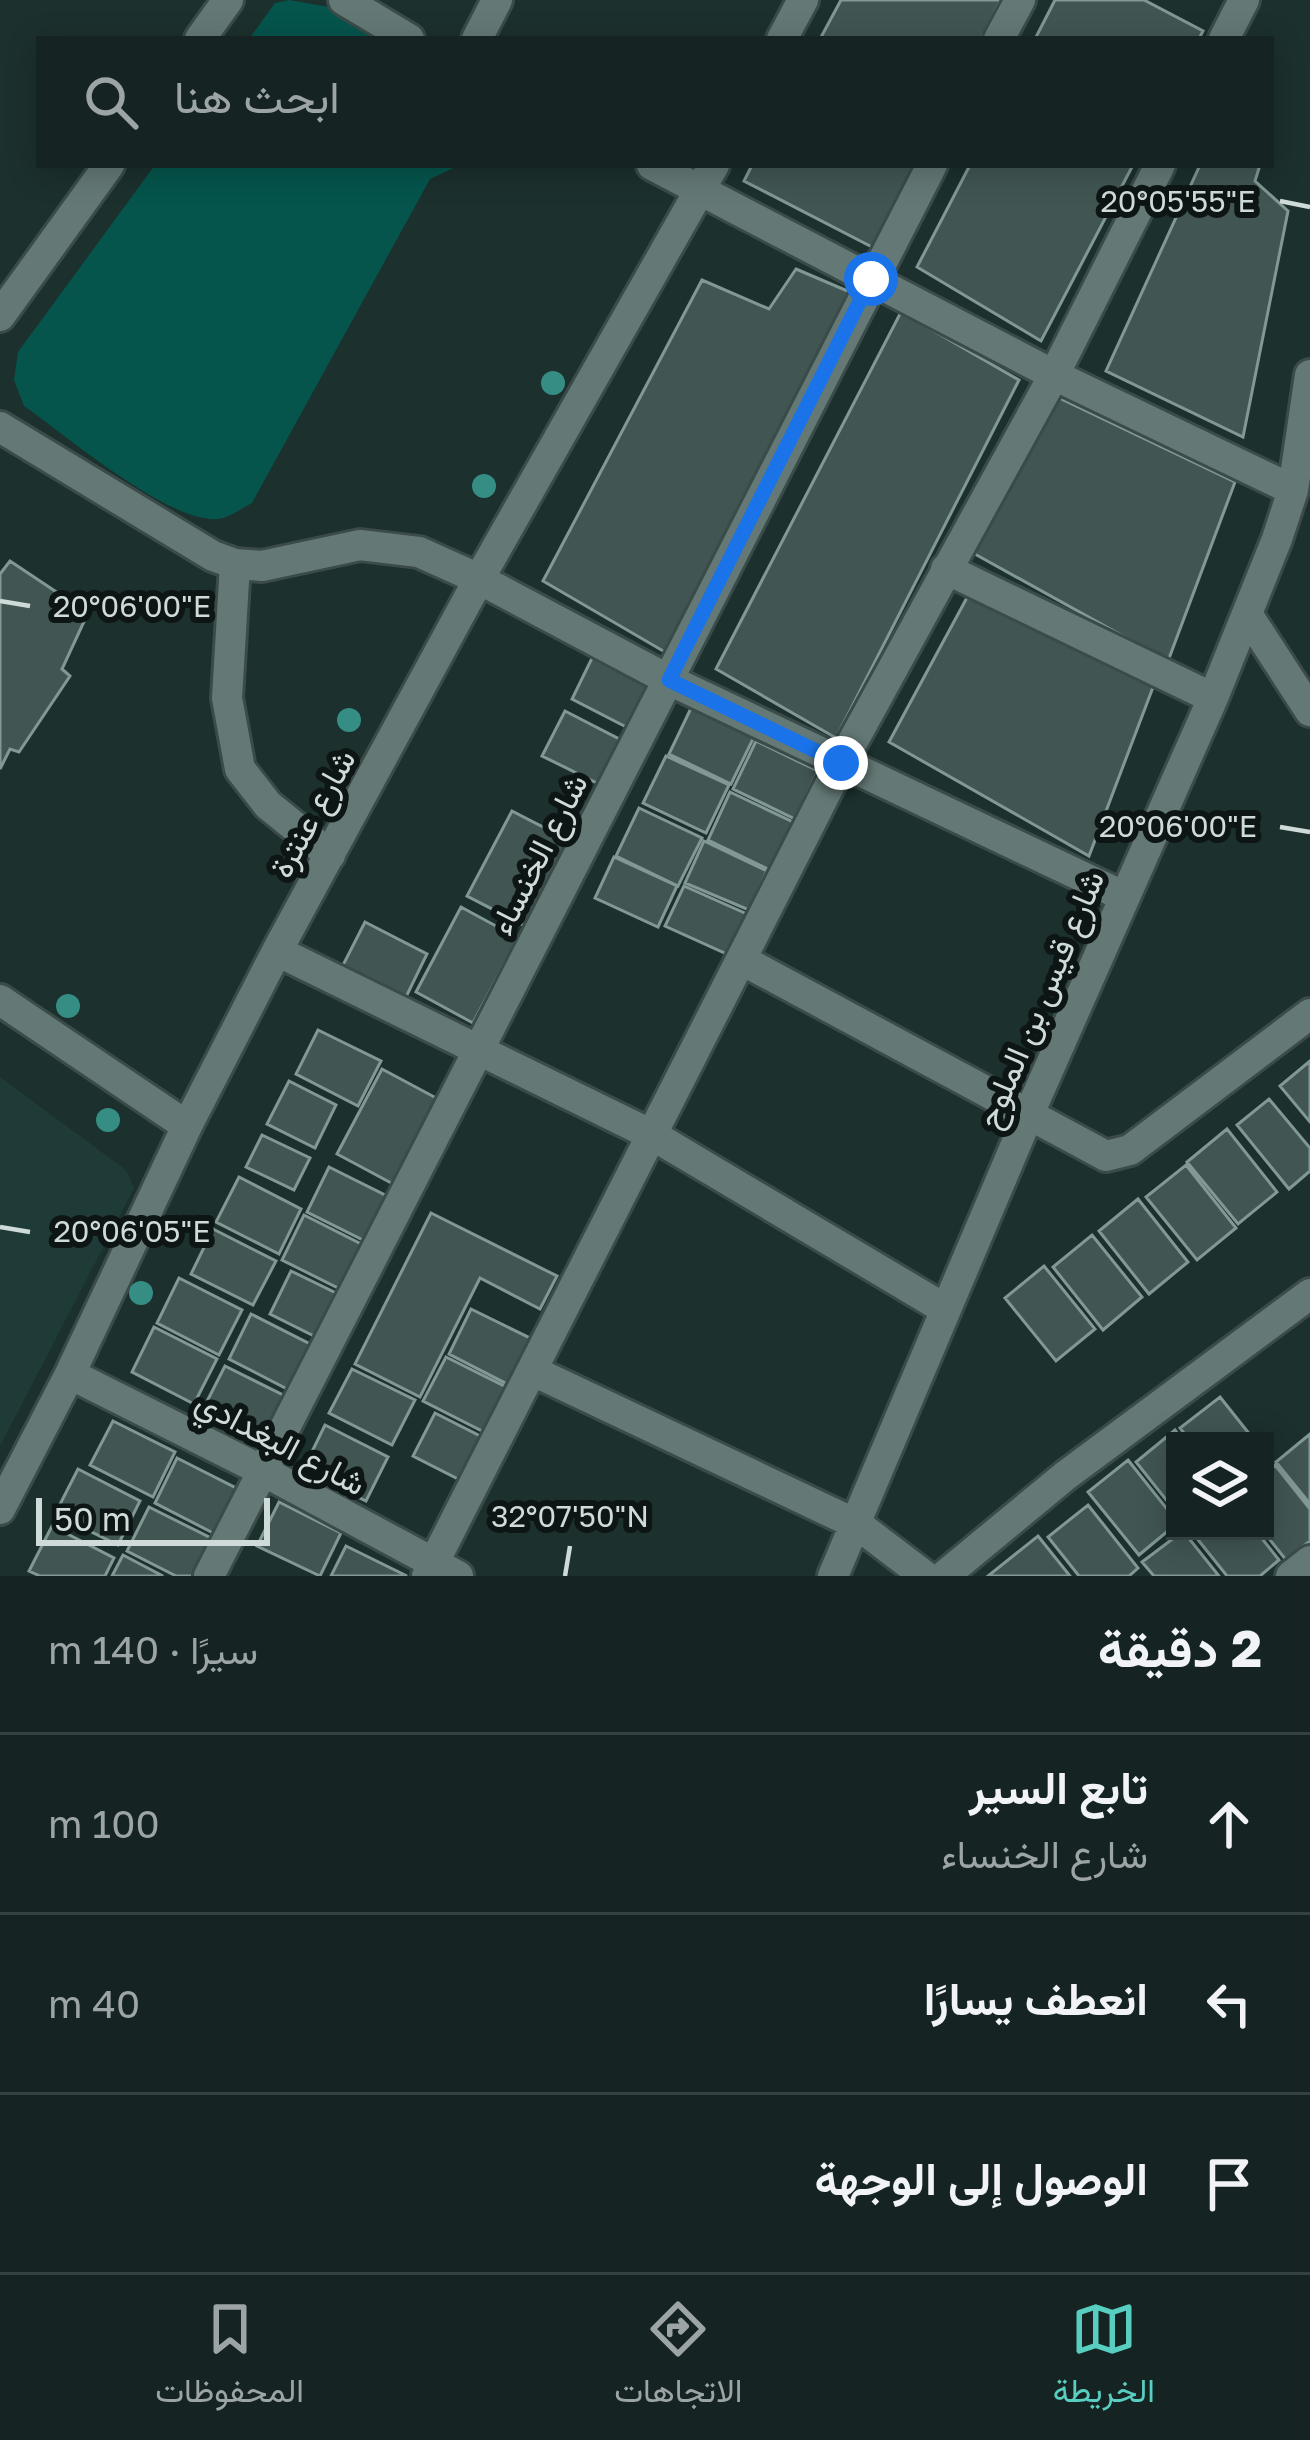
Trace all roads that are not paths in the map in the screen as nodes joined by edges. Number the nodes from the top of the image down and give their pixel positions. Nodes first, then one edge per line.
1 (229, 0) edge
2 (344, 0) edge
3 (497, 0) edge
4 (803, 0) edge
5 (1020, 0) edge
6 (1244, 0) edge
7 (202, 36) edge
8 (404, 36) edge
9 (479, 36) edge
10 (784, 36) edge
11 (1001, 36) edge
12 (1226, 36) edge
13 (107, 168) edge
14 (666, 168) edge
15 (930, 168) edge
16 (1158, 168) edge
17 (708, 177) edge
18 (871, 279) junction
19 (0, 316) edge
20 (1054, 375) junction
21 (1310, 375) edge
22 (0, 428) edge
23 (1301, 501) edge
24 (235, 564) junction
25 (946, 569) junction
26 (479, 579) junction
27 (1246, 614) junction
28 (669, 680) junction
29 (1213, 698) junction
30 (1310, 711) edge
31 (841, 763) junction
32 (330, 855) junction
33 (1123, 896) junction
34 (278, 951) junction
35 (742, 960) junction
36 (0, 1000) edge
37 (1310, 1014) edge
38 (478, 1049) junction
39 (1028, 1116) junction
40 (187, 1126) junction
41 (654, 1136) junction
42 (1310, 1294) edge
43 (945, 1309) junction
44 (532, 1371) junction
45 (70, 1374) junction
46 (263, 1471) junction
47 (0, 1509) edge
48 (858, 1525) junction
49 (1310, 1562) edge
50 (440, 1572) edge
51 (209, 1576) edge
52 (833, 1576) edge
53 (925, 1576) edge
54 (944, 1576) edge
55 (1291, 1576) edge

1 - 7 street
2 - 8 street
3 - 9 street
4 - 10 street
5 - 11 street
6 - 12 street
13 - 19 street
14 - 17 street
15 - 18 street, شارع الخنساء
16 - 20 street
17 - 18 street
17 - 26 street, شارع عنترة
18 - 20 street
18 - 28 street, شارع الخنساء
20 - 23 street
20 - 25 street
21 - 23 street, شارع قيس بن الملوح
22 - 24 street
23 - 27 street, شارع قيس بن الملوح
24 - 26 street
24 - 32 street
25 - 29 street
25 - 31 street
26 - 28 street
26 - 32 street, شارع عنترة
27 - 29 street, شارع قيس بن الملوح
27 - 30 street
28 - 31 street
28 - 38 street, شارع الخنساء
29 - 33 street, شارع قيس بن الملوح
31 - 33 street
31 - 35 street
32 - 34 street, شارع عنترة
33 - 39 street, شارع قيس بن الملوح
34 - 38 street
34 - 40 street, شارع عنترة
35 - 39 street
35 - 41 street
36 - 40 street
37 - 39 street
38 - 41 street
38 - 46 street, شارع الخنساء
39 - 43 street, شارع قيس بن الملوح
40 - 45 street, شارع عنترة
41 - 43 street
41 - 44 street
42 - 54 street
43 - 48 street, شارع قيس بن الملوح
44 - 48 street
44 - 50 street
45 - 46 street, شارع البغدادي
45 - 47 street, شارع عنترة
46 - 50 street, شارع البغدادي
46 - 51 street, شارع الخنساء
48 - 52 street, شارع قيس بن الملوح
48 - 53 street
49 - 55 street

